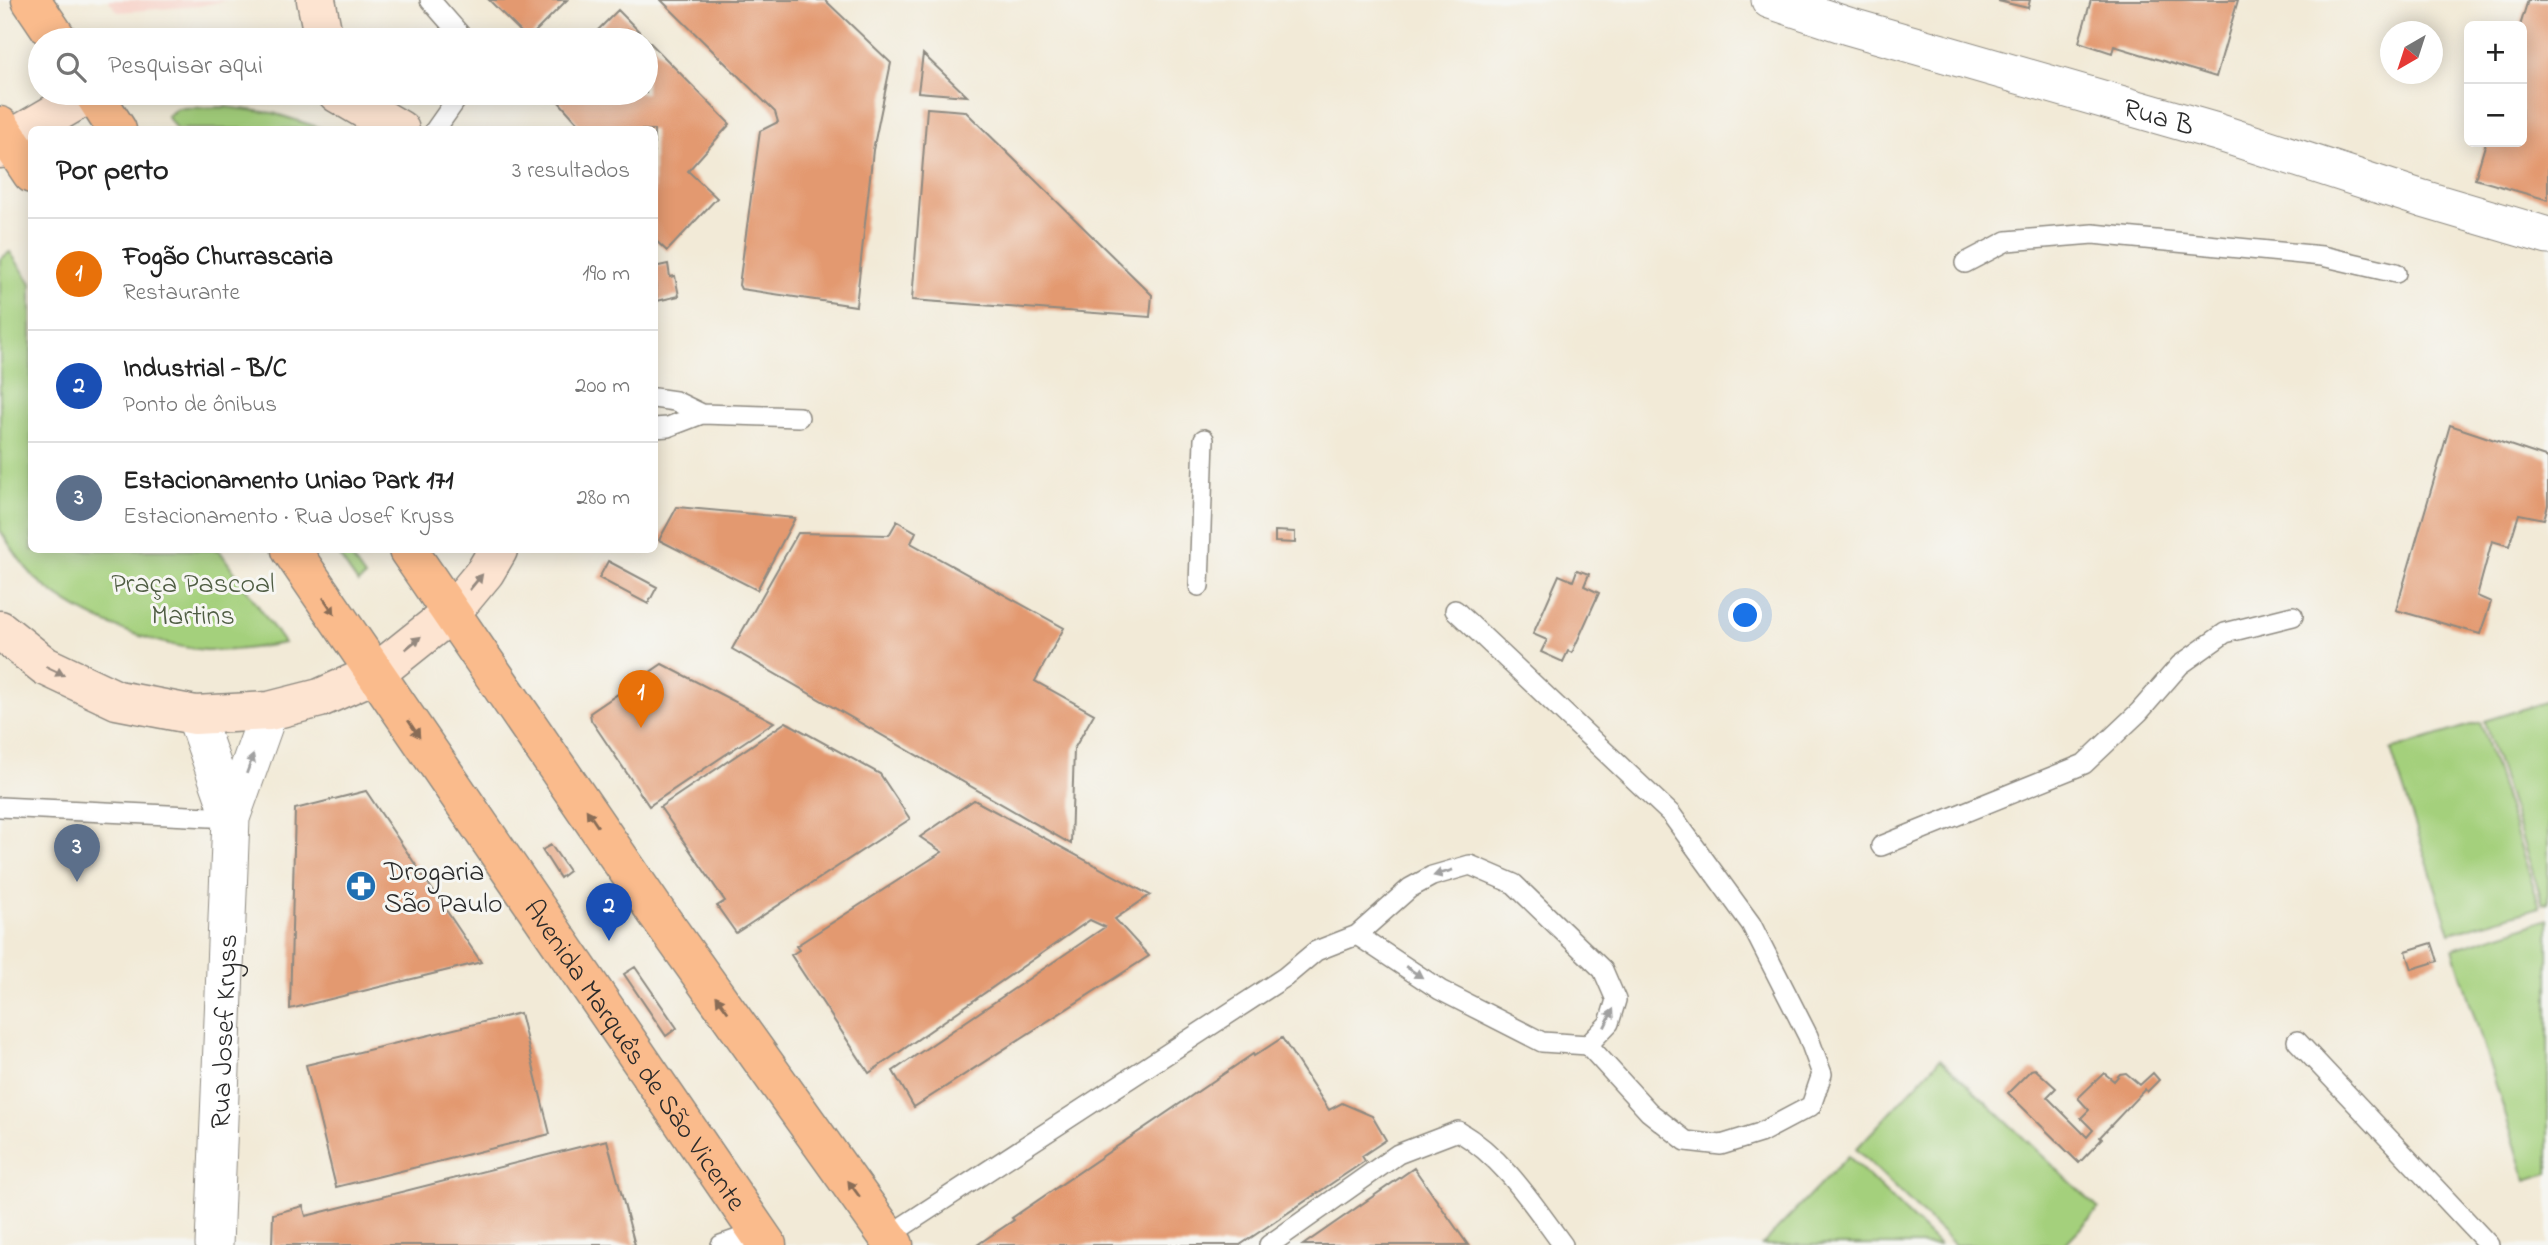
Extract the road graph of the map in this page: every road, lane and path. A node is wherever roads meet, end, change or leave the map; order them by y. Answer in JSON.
{"nodes":[{"id":1,"x":31,"y":0,"type":"edge"},
{"id":2,"x":316,"y":0,"type":"edge"},
{"id":3,"x":429,"y":0,"type":"edge"},
{"id":4,"x":1770,"y":0,"type":"edge"},
{"id":5,"x":50,"y":28,"type":"edge"},
{"id":6,"x":322,"y":28,"type":"edge"},
{"id":7,"x":454,"y":28,"type":"edge"},
{"id":8,"x":68,"y":105,"type":"edge"},
{"id":9,"x":100,"y":105,"type":"edge"},
{"id":10,"x":357,"y":105,"type":"edge"},
{"id":11,"x":453,"y":105,"type":"edge"},
{"id":12,"x":114,"y":126,"type":"edge"},
{"id":13,"x":393,"y":126,"type":"edge"},
{"id":14,"x":438,"y":126,"type":"edge"},
{"id":15,"x":3,"y":138,"type":"edge"},
{"id":16,"x":28,"y":169,"type":"edge"},
{"id":17,"x":2548,"y":236,"type":"edge"},
{"id":18,"x":1965,"y":263,"type":"dead end"},
{"id":19,"x":2396,"y":273,"type":"dead end"},
{"id":20,"x":658,"y":399,"type":"edge"},
{"id":21,"x":702,"y":414,"type":"junction"},
{"id":22,"x":800,"y":417,"type":"dead end"},
{"id":23,"x":658,"y":428,"type":"edge"},
{"id":24,"x":1204,"y":439,"type":"dead end"},
{"id":25,"x":293,"y":553,"type":"edge"},
{"id":26,"x":410,"y":553,"type":"edge"},
{"id":27,"x":496,"y":553,"type":"edge"},
{"id":28,"x":1199,"y":586,"type":"dead end"},
{"id":29,"x":1455,"y":610,"type":"dead end"},
{"id":30,"x":451,"y":613,"type":"junction"},
{"id":31,"x":2293,"y":617,"type":"dead end"},
{"id":32,"x":0,"y":631,"type":"edge"},
{"id":33,"x":376,"y":673,"type":"junction"},
{"id":34,"x":269,"y":710,"type":"junction"},
{"id":35,"x":195,"y":715,"type":"junction"},
{"id":36,"x":0,"y":807,"type":"edge"},
{"id":37,"x":231,"y":818,"type":"junction"},
{"id":38,"x":1881,"y":846,"type":"dead end"},
{"id":39,"x":1357,"y":934,"type":"junction"},
{"id":40,"x":2297,"y":1041,"type":"dead end"},
{"id":41,"x":1588,"y":1045,"type":"junction"},
{"id":42,"x":762,"y":1238,"type":"edge"},
{"id":43,"x":891,"y":1241,"type":"edge"},
{"id":44,"x":214,"y":1245,"type":"edge"},
{"id":45,"x":721,"y":1245,"type":"edge"},
{"id":46,"x":1269,"y":1245,"type":"edge"},
{"id":47,"x":1563,"y":1245,"type":"edge"},
{"id":48,"x":2489,"y":1245,"type":"edge"}],
"edges":[{"from":1,"to":5,"type":"main road"},
{"from":2,"to":6,"type":"street"},
{"from":3,"to":7,"type":"lane"},
{"from":4,"to":17,"type":"street","name":"Rua B"},
{"from":8,"to":15,"type":"street"},
{"from":9,"to":12,"type":"main road"},
{"from":10,"to":13,"type":"street"},
{"from":11,"to":14,"type":"lane"},
{"from":15,"to":16,"type":"main road"},
{"from":18,"to":19,"type":"lane"},
{"from":20,"to":21,"type":"lane"},
{"from":21,"to":22,"type":"lane"},
{"from":21,"to":23,"type":"lane"},
{"from":24,"to":28,"type":"lane"},
{"from":25,"to":33,"type":"main road","name":"Avenida Marquês de São Vicente","one_way":true},
{"from":26,"to":30,"type":"main road"},
{"from":30,"to":27,"type":"street","one_way":true},
{"from":29,"to":41,"type":"lane"},
{"from":33,"to":30,"type":"street","one_way":true},
{"from":43,"to":30,"type":"main road","one_way":true},
{"from":31,"to":38,"type":"lane"},
{"from":32,"to":35,"type":"street","one_way":true},
{"from":33,"to":34,"type":"street"},
{"from":33,"to":42,"type":"main road","name":"Avenida Marquês de São Vicente","one_way":true},
{"from":34,"to":35,"type":"street"},
{"from":37,"to":34,"type":"street","name":"Rua Josef Kryss","one_way":true},
{"from":35,"to":37,"type":"street","name":"Rua Josef Kryss"},
{"from":36,"to":37,"type":"lane"},
{"from":37,"to":44,"type":"street","name":"Rua Josef Kryss"},
{"from":39,"to":41,"type":"lane","one_way":true},
{"from":41,"to":39,"type":"lane","one_way":true},
{"from":39,"to":43,"type":"lane"},
{"from":40,"to":48,"type":"lane"},
{"from":42,"to":45,"type":"lane"},
{"from":46,"to":47,"type":"lane"}]}
